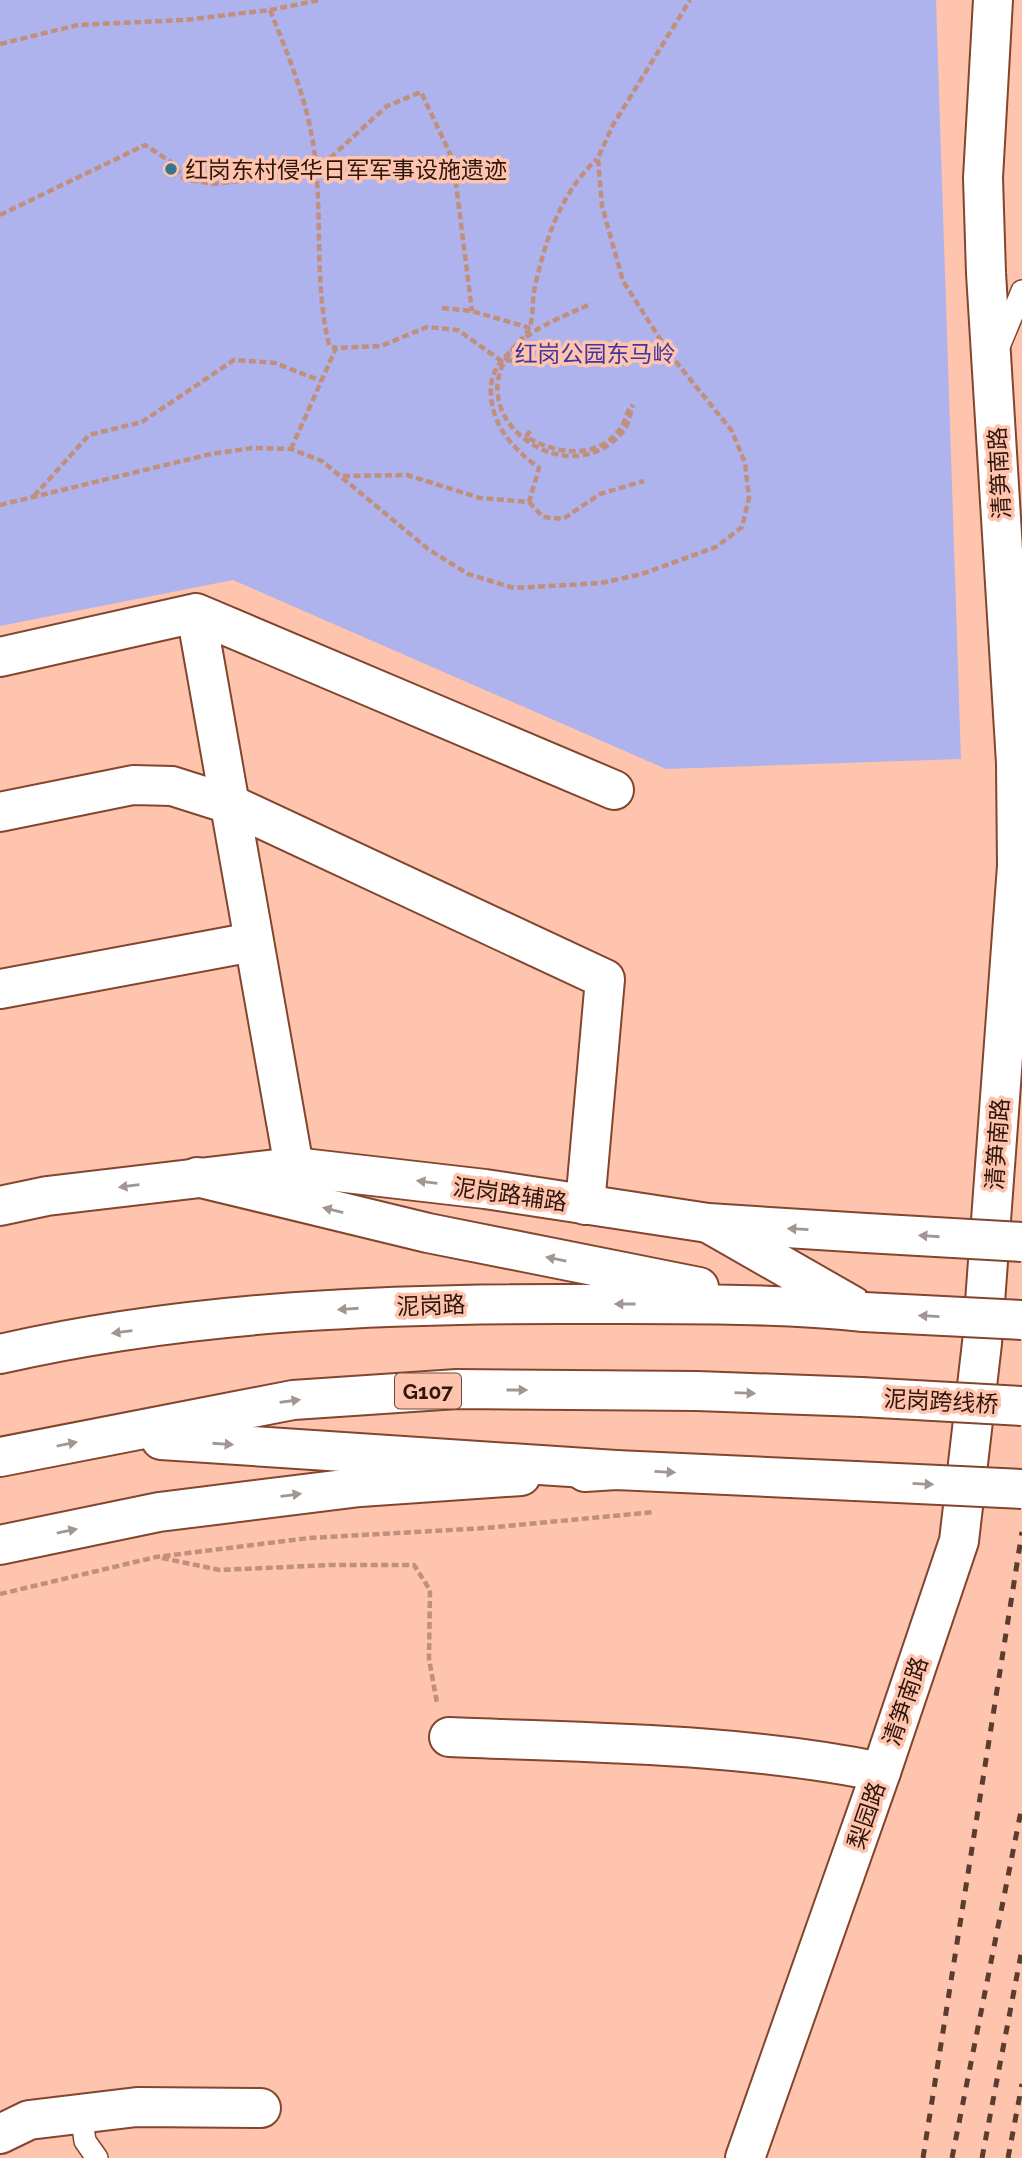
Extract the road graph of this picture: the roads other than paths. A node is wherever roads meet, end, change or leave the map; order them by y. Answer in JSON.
{"nodes":[{"id":1,"x":993,"y":0,"type":"edge"},
{"id":2,"x":1022,"y":291,"type":"edge"},
{"id":3,"x":992,"y":363,"type":"junction"},
{"id":4,"x":196,"y":613,"type":"junction"},
{"id":5,"x":0,"y":657,"type":"edge"},
{"id":6,"x":614,"y":790,"type":"dead end"},
{"id":7,"x":232,"y":805,"type":"junction"},
{"id":8,"x":0,"y":812,"type":"edge"},
{"id":9,"x":253,"y":942,"type":"junction"},
{"id":10,"x":0,"y":989,"type":"edge"},
{"id":11,"x":294,"y":1167,"type":"junction"},
{"id":12,"x":197,"y":1177,"type":"junction"},
{"id":13,"x":585,"y":1205,"type":"junction"},
{"id":14,"x":0,"y":1206,"type":"edge"},
{"id":15,"x":708,"y":1223,"type":"junction"},
{"id":16,"x":1022,"y":1242,"type":"edge"},
{"id":17,"x":791,"y":1305,"type":"junction"},
{"id":18,"x":864,"y":1312,"type":"junction"},
{"id":19,"x":1022,"y":1320,"type":"edge"},
{"id":20,"x":0,"y":1354,"type":"edge"},
{"id":21,"x":1022,"y":1406,"type":"edge"},
{"id":22,"x":106,"y":1436,"type":"junction"},
{"id":23,"x":0,"y":1457,"type":"edge"},
{"id":24,"x":616,"y":1470,"type":"junction"},
{"id":25,"x":1022,"y":1489,"type":"edge"},
{"id":26,"x":0,"y":1545,"type":"edge"},
{"id":27,"x":449,"y":1737,"type":"road end"},
{"id":28,"x":881,"y":1772,"type":"junction"},
{"id":29,"x":261,"y":2108,"type":"dead end"},
{"id":30,"x":81,"y":2113,"type":"junction"},
{"id":31,"x":0,"y":2134,"type":"edge"},
{"id":32,"x":97,"y":2158,"type":"edge"},
{"id":33,"x":745,"y":2158,"type":"edge"},
{"id":34,"x":772,"y":2158,"type":"edge"}],
"edges":[{"from":1,"to":3,"type":"main road","name":"清笋南路"},
{"from":2,"to":3,"type":"lane"},
{"from":3,"to":28,"type":"main road","name":"清笋南路"},
{"from":4,"to":5,"type":"main road"},
{"from":4,"to":6,"type":"main road"},
{"from":4,"to":7,"type":"main road"},
{"from":7,"to":8,"type":"main road"},
{"from":7,"to":9,"type":"main road"},
{"from":7,"to":13,"type":"main road"},
{"from":9,"to":10,"type":"main road"},
{"from":9,"to":11,"type":"main road"},
{"from":11,"to":12,"type":"main road","name":"泥岗路辅路"},
{"from":13,"to":11,"type":"main road","name":"泥岗路辅路","one_way":true},
{"from":12,"to":14,"type":"main road","name":"泥岗路辅路","one_way":true},
{"from":17,"to":12,"type":"main road","one_way":true},
{"from":13,"to":15,"type":"main road","name":"泥岗路辅路"},
{"from":16,"to":15,"type":"main road","name":"泥岗路辅路","one_way":true,"bridge":true},
{"from":15,"to":18,"type":"main road"},
{"from":17,"to":18,"type":"main road","name":"泥岗路"},
{"from":17,"to":20,"type":"main road","name":"泥岗路","one_way":true},
{"from":19,"to":18,"type":"main road","one_way":true,"bridge":true},
{"from":22,"to":21,"type":"main road","name":"泥岗跨线桥","number":"G107","one_way":true,"bridge":true},
{"from":23,"to":22,"type":"main road","number":"G107","one_way":true},
{"from":22,"to":24,"type":"main road","one_way":true},
{"from":24,"to":25,"type":"main road","one_way":true,"bridge":true},
{"from":26,"to":24,"type":"main road","one_way":true},
{"from":27,"to":28,"type":"main road"},
{"from":28,"to":33,"type":"main road","name":"梨园路"},
{"from":28,"to":34,"type":"main road","name":"梨园路"},
{"from":29,"to":30,"type":"main road"},
{"from":30,"to":31,"type":"main road"},
{"from":30,"to":32,"type":"lane"}]}
